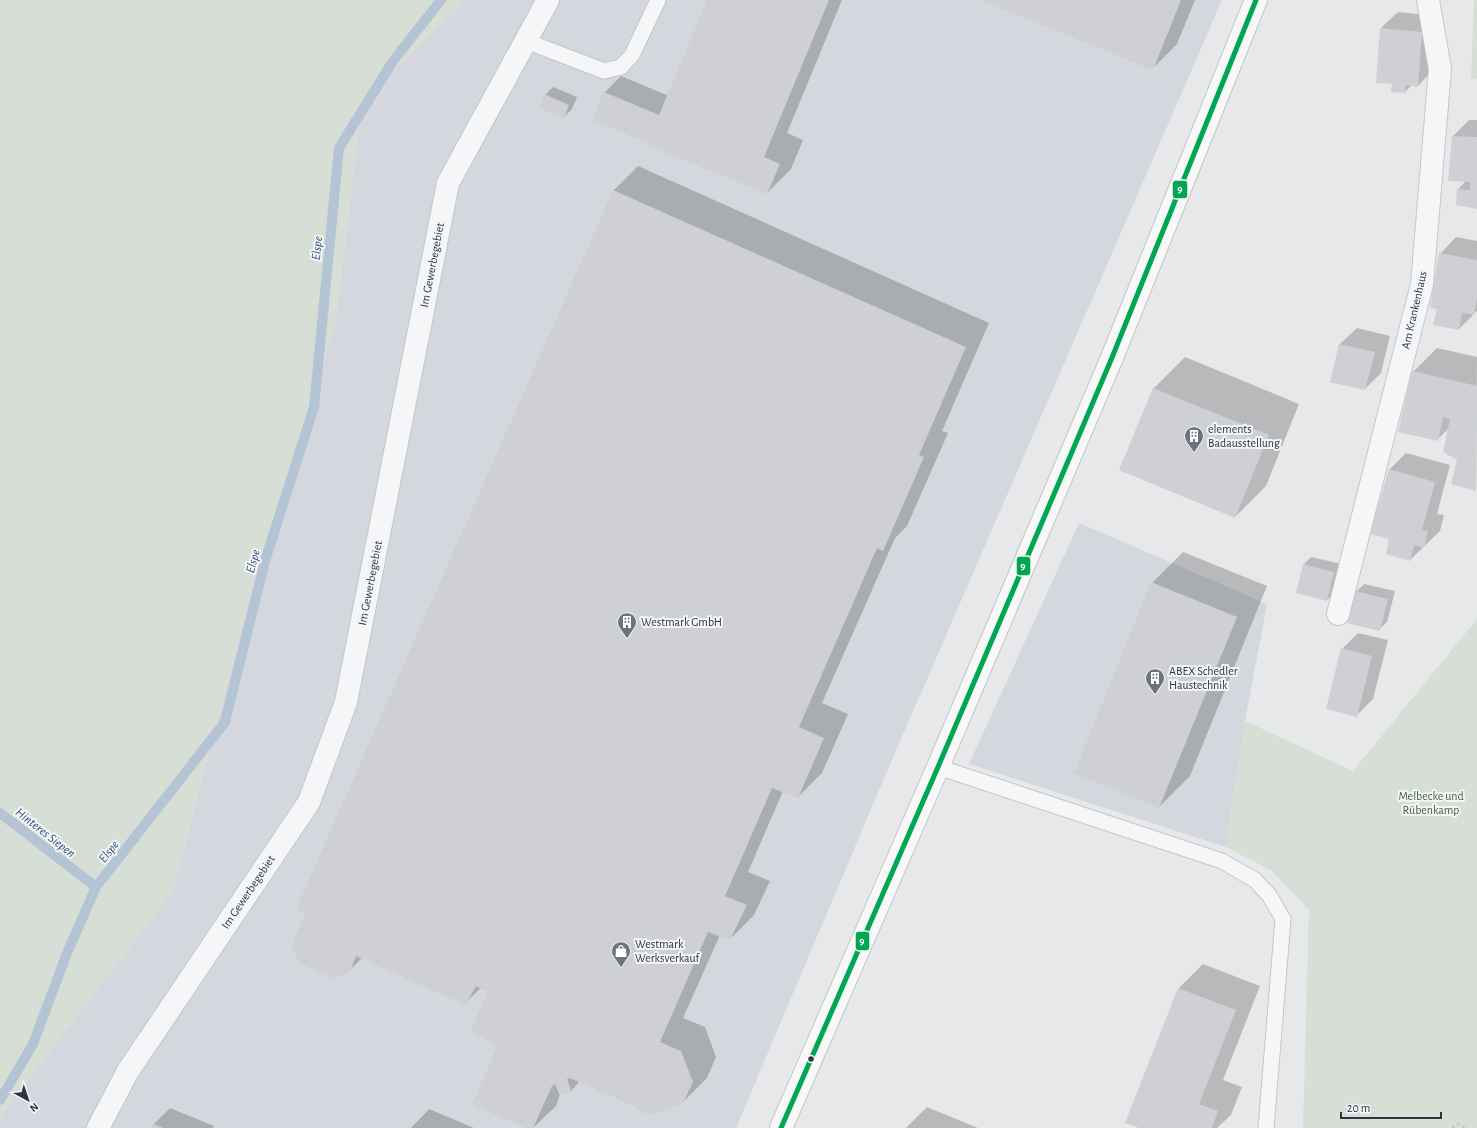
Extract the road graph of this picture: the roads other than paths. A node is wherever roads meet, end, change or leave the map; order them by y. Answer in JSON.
{"nodes":[{"id":1,"x":548,"y":0,"type":"edge"},
{"id":2,"x":658,"y":0,"type":"edge"},
{"id":3,"x":1256,"y":0,"type":"edge"},
{"id":4,"x":1428,"y":0,"type":"edge"},
{"id":5,"x":526,"y":41,"type":"junction"},
{"id":6,"x":1338,"y":614,"type":"dead end"},
{"id":7,"x":938,"y":767,"type":"junction"},
{"id":8,"x":98,"y":1128,"type":"edge"},
{"id":9,"x":781,"y":1128,"type":"edge"},
{"id":10,"x":1266,"y":1128,"type":"edge"}],
"edges":[{"from":1,"to":5,"type":"street","name":"Im Gewerbegebiet"},
{"from":2,"to":5,"type":"lane"},
{"from":3,"to":7,"type":"main road"},
{"from":4,"to":6,"type":"street","name":"Am Krankenhaus"},
{"from":5,"to":8,"type":"street","name":"Im Gewerbegebiet"},
{"from":7,"to":9,"type":"main road"},
{"from":7,"to":10,"type":"lane"}]}
